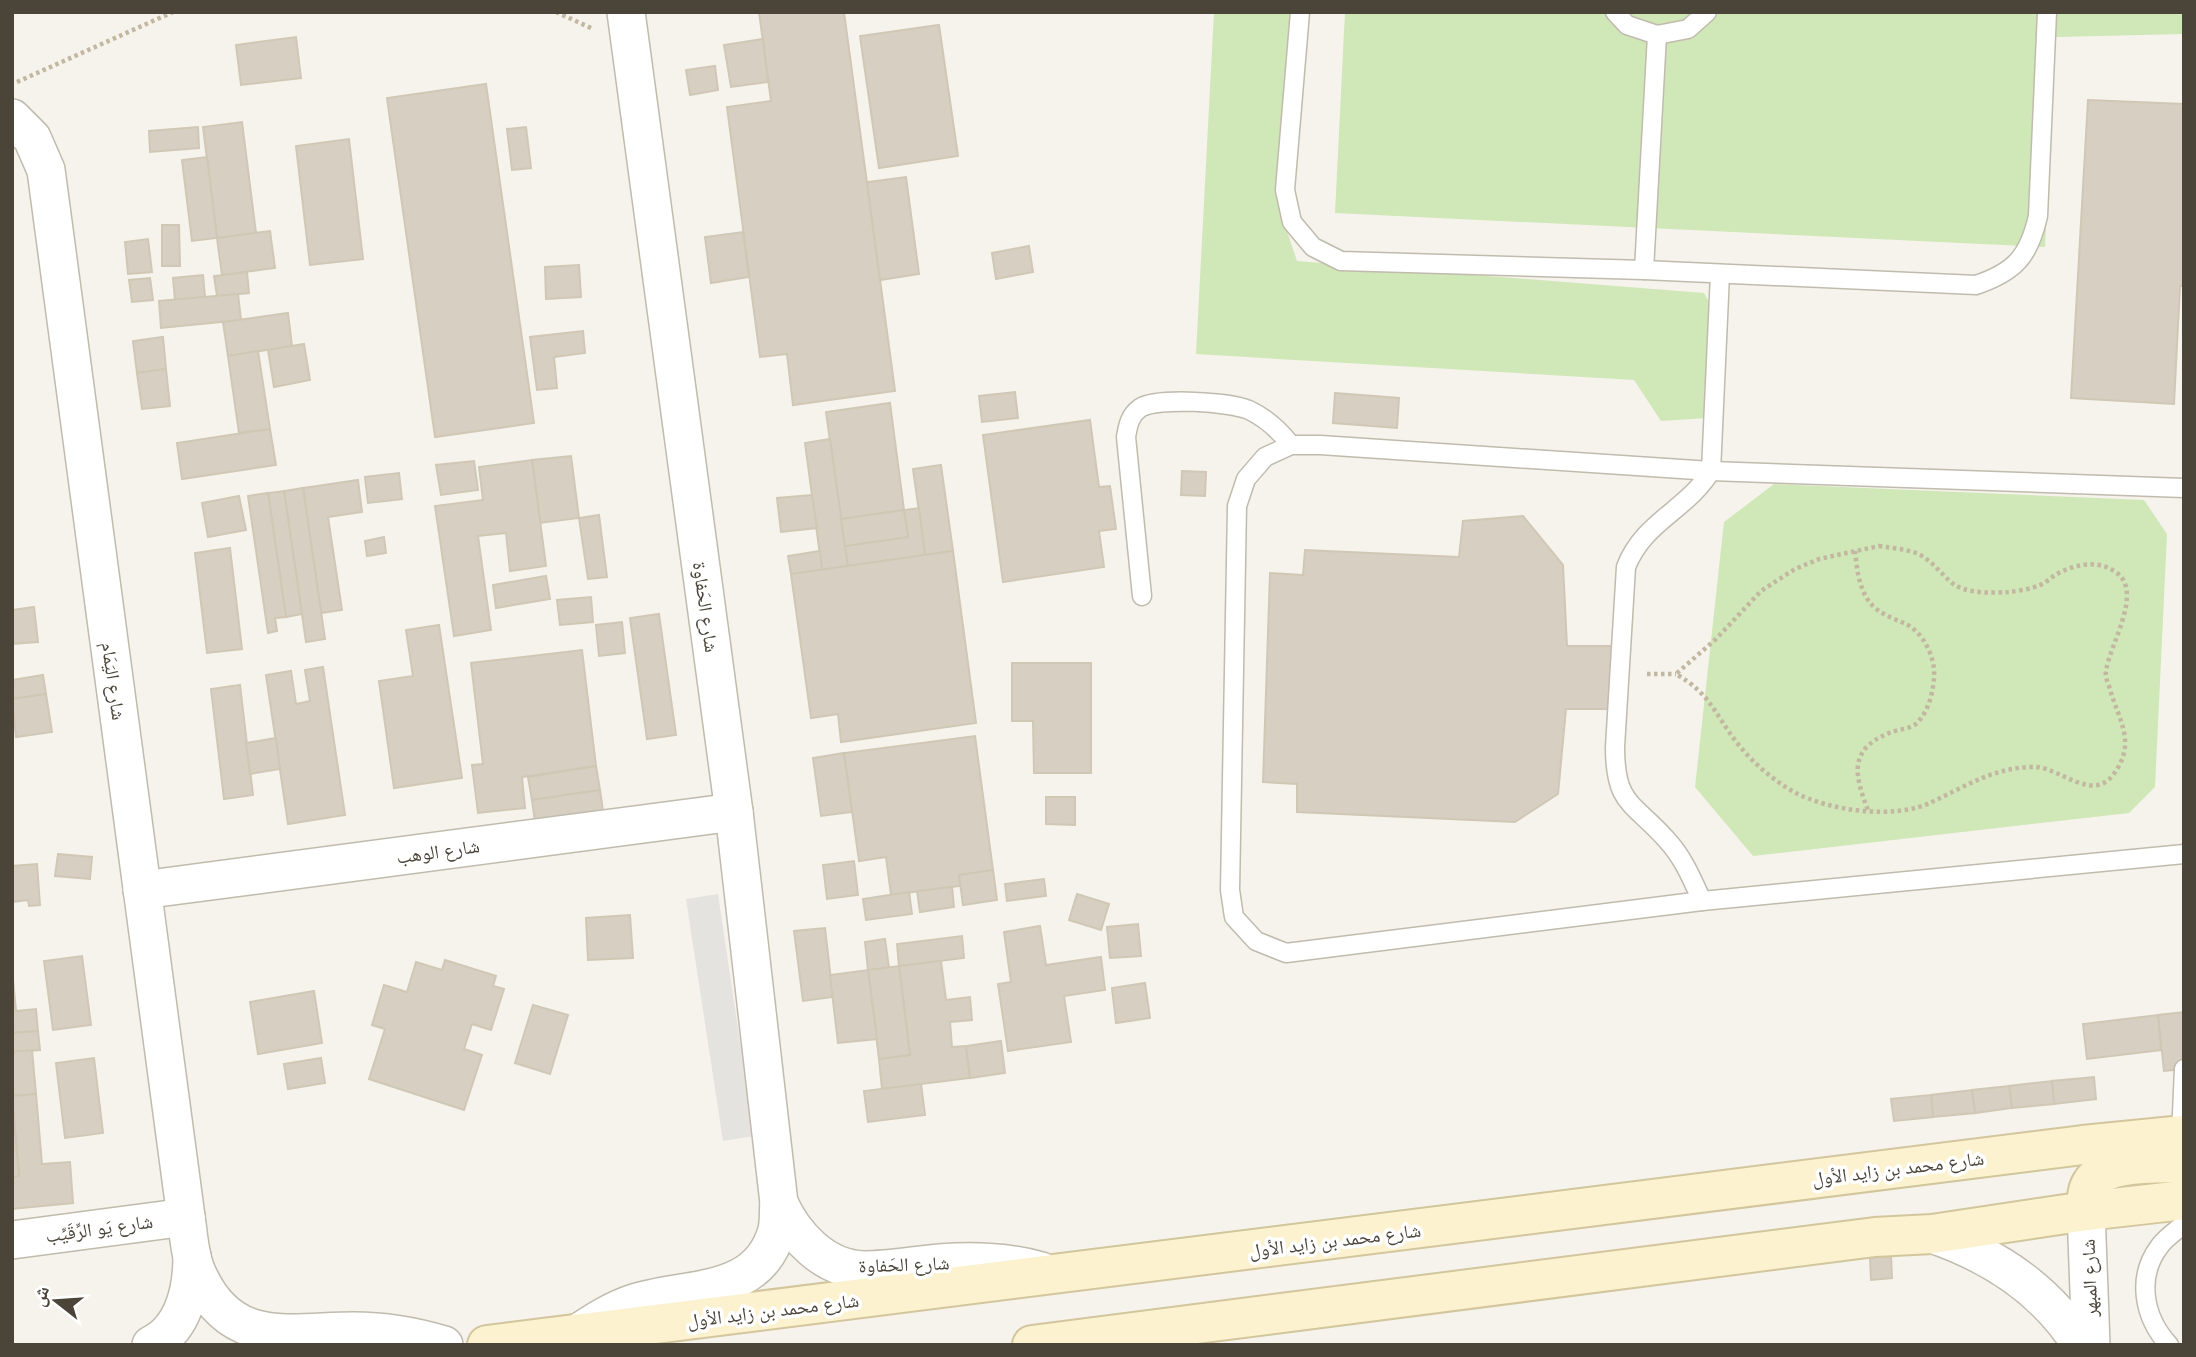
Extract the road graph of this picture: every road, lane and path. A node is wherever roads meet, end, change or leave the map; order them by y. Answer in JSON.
{"nodes":[{"id":1,"x":173,"y":12,"type":"edge"},
{"id":2,"x":626,"y":12,"type":"edge"},
{"id":3,"x":1300,"y":12,"type":"edge"},
{"id":4,"x":1615,"y":12,"type":"edge"},
{"id":5,"x":1707,"y":12,"type":"edge"},
{"id":6,"x":2048,"y":12,"type":"edge"},
{"id":7,"x":1657,"y":35,"type":"junction"},
{"id":8,"x":12,"y":84,"type":"edge"},
{"id":9,"x":12,"y":118,"type":"edge"},
{"id":10,"x":1644,"y":270,"type":"junction"},
{"id":11,"x":1720,"y":274,"type":"junction"},
{"id":12,"x":1291,"y":445,"type":"junction"},
{"id":13,"x":1711,"y":471,"type":"junction"},
{"id":14,"x":2184,"y":488,"type":"edge"},
{"id":15,"x":1855,"y":551,"type":"junction"},
{"id":16,"x":1142,"y":596,"type":"dead end"},
{"id":17,"x":1868,"y":810,"type":"junction"},
{"id":18,"x":734,"y":813,"type":"junction"},
{"id":19,"x":2184,"y":854,"type":"edge"},
{"id":20,"x":142,"y":891,"type":"junction"},
{"id":21,"x":1702,"y":901,"type":"junction"},
{"id":22,"x":2184,"y":1069,"type":"edge"},
{"id":23,"x":2183,"y":1144,"type":"edge"},
{"id":24,"x":2184,"y":1200,"type":"edge"},
{"id":25,"x":779,"y":1203,"type":"junction"},
{"id":26,"x":2086,"y":1211,"type":"junction"},
{"id":27,"x":186,"y":1217,"type":"junction"},
{"id":28,"x":2184,"y":1224,"type":"edge"},
{"id":29,"x":1932,"y":1234,"type":"junction"},
{"id":30,"x":12,"y":1240,"type":"edge"},
{"id":31,"x":192,"y":1255,"type":"junction"},
{"id":32,"x":1056,"y":1275,"type":"junction"},
{"id":33,"x":578,"y":1333,"type":"junction"},
{"id":34,"x":1108,"y":1339,"type":"edge"},
{"id":35,"x":150,"y":1345,"type":"edge"},
{"id":36,"x":444,"y":1345,"type":"edge"},
{"id":37,"x":487,"y":1345,"type":"edge"},
{"id":38,"x":1032,"y":1345,"type":"edge"},
{"id":39,"x":2081,"y":1345,"type":"edge"},
{"id":40,"x":2091,"y":1345,"type":"edge"},
{"id":41,"x":2169,"y":1345,"type":"edge"}],
"edges":[{"from":1,"to":8,"type":"path"},
{"from":2,"to":18,"type":"street","name":"شارع الحَفاوة"},
{"from":3,"to":10,"type":"lane"},
{"from":4,"to":7,"type":"lane"},
{"from":5,"to":7,"type":"lane"},
{"from":6,"to":11,"type":"lane"},
{"from":7,"to":10,"type":"lane"},
{"from":9,"to":20,"type":"street","name":"شارع اليَمَام"},
{"from":10,"to":11,"type":"lane"},
{"from":11,"to":13,"type":"lane"},
{"from":12,"to":13,"type":"lane"},
{"from":12,"to":16,"type":"lane"},
{"from":12,"to":21,"type":"lane"},
{"from":13,"to":14,"type":"lane"},
{"from":13,"to":21,"type":"lane"},
{"from":15,"to":17,"type":"path"},
{"from":15,"to":17,"type":"path"},
{"from":15,"to":17,"type":"path"},
{"from":18,"to":20,"type":"street","name":"شارع الوهب"},
{"from":18,"to":25,"type":"street","name":"شارع الحَفاوة"},
{"from":19,"to":21,"type":"lane"},
{"from":20,"to":27,"type":"street","name":"شارع اليَمَام"},
{"from":22,"to":23,"type":"lane"},
{"from":23,"to":26,"type":"main road"},
{"from":23,"to":32,"type":"main road","name":"شارع محمد بن زايد الأول"},
{"from":24,"to":26,"type":"main road"},
{"from":25,"to":32,"type":"street","name":"شارع الحَفاوة"},
{"from":25,"to":33,"type":"street","name":"شارع الحَفاوة"},
{"from":26,"to":29,"type":"main road"},
{"from":26,"to":40,"type":"street","name":"شارع المبهر"},
{"from":27,"to":30,"type":"street","name":"شارع يَو الرِّقَيِّب"},
{"from":27,"to":31,"type":"street","name":"شارع اليَمَام"},
{"from":28,"to":41,"type":"lane"},
{"from":29,"to":34,"type":"main road"},
{"from":29,"to":39,"type":"street"},
{"from":31,"to":35,"type":"street","name":"شارع اليَمَام"},
{"from":31,"to":36,"type":"street","name":"شارع اليَمَام"},
{"from":32,"to":33,"type":"main road","name":"شارع محمد بن زايد الأول"},
{"from":33,"to":37,"type":"main road","name":"شارع محمد بن زايد الأول"},
{"from":34,"to":38,"type":"main road"}]}
